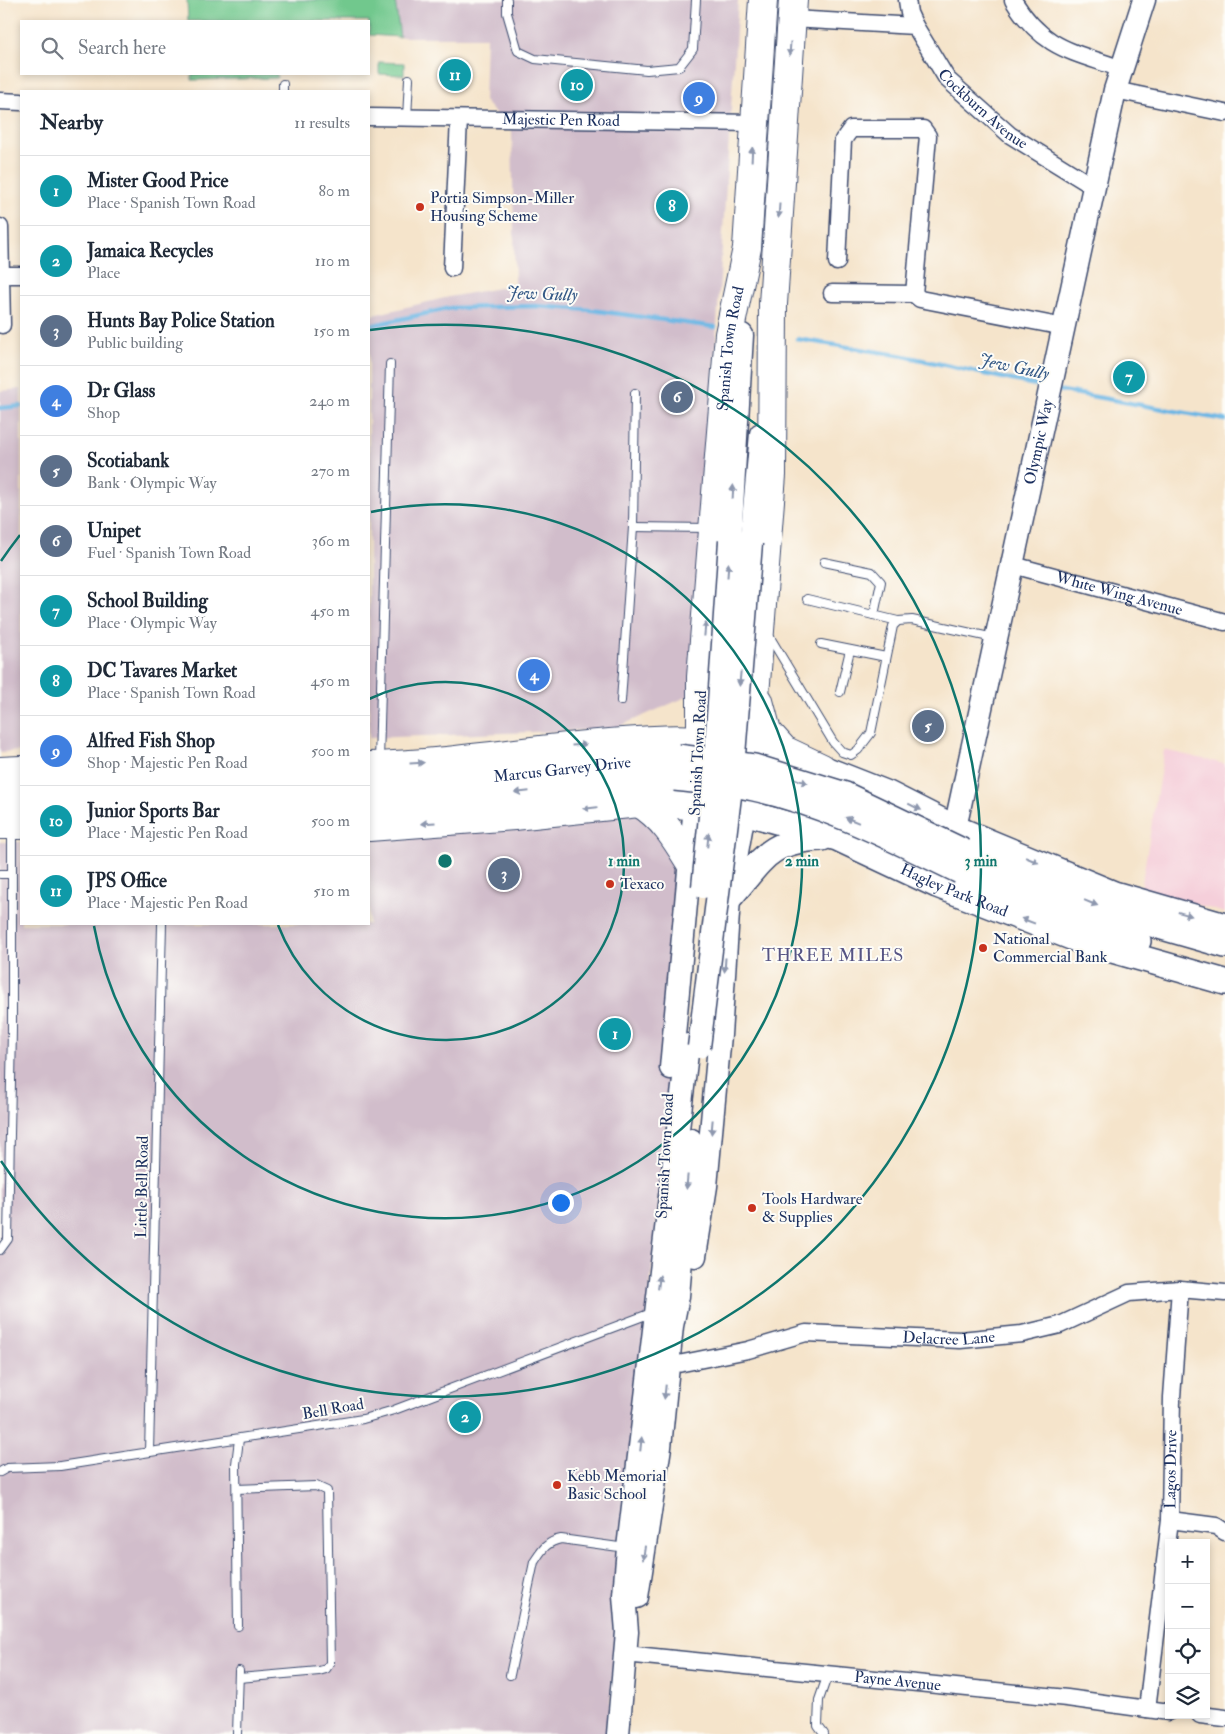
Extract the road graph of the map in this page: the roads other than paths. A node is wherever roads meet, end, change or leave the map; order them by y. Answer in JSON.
{"nodes":[{"id":1,"x":507,"y":0,"type":"edge"},
{"id":2,"x":696,"y":0,"type":"edge"},
{"id":3,"x":763,"y":0,"type":"edge"},
{"id":4,"x":907,"y":0,"type":"edge"},
{"id":5,"x":1013,"y":0,"type":"edge"},
{"id":6,"x":1144,"y":0,"type":"edge"},
{"id":7,"x":792,"y":9,"type":"edge"},
{"id":8,"x":915,"y":26,"type":"junction"},
{"id":9,"x":1122,"y":69,"type":"junction"},
{"id":10,"x":409,"y":78,"type":"dead end"},
{"id":11,"x":1115,"y":90,"type":"junction"},
{"id":12,"x":0,"y":101,"type":"edge"},
{"id":13,"x":20,"y":102,"type":"edge"},
{"id":14,"x":1225,"y":113,"type":"edge"},
{"id":15,"x":370,"y":117,"type":"edge"},
{"id":16,"x":406,"y":118,"type":"junction"},
{"id":17,"x":458,"y":119,"type":"junction"},
{"id":18,"x":754,"y":123,"type":"junction"},
{"id":19,"x":1094,"y":187,"type":"junction"},
{"id":20,"x":0,"y":227,"type":"edge"},
{"id":21,"x":837,"y":262,"type":"dead end"},
{"id":22,"x":452,"y":268,"type":"dead end"},
{"id":23,"x":2,"y":275,"type":"junction"},
{"id":24,"x":20,"y":275,"type":"edge"},
{"id":25,"x":832,"y":293,"type":"dead end"},
{"id":26,"x":914,"y":294,"type":"junction"},
{"id":27,"x":773,"y":304,"type":"junction"},
{"id":28,"x":2,"y":325,"type":"dead end"},
{"id":29,"x":1064,"y":327,"type":"junction"},
{"id":30,"x":390,"y":364,"type":"dead end"},
{"id":31,"x":635,"y":393,"type":"dead end"},
{"id":32,"x":633,"y":526,"type":"junction"},
{"id":33,"x":731,"y":537,"type":"junction"},
{"id":34,"x":824,"y":562,"type":"dead end"},
{"id":35,"x":1013,"y":566,"type":"junction"},
{"id":36,"x":807,"y":599,"type":"dead end"},
{"id":37,"x":874,"y":615,"type":"junction"},
{"id":38,"x":898,"y":621,"type":"junction"},
{"id":39,"x":760,"y":622,"type":"junction"},
{"id":40,"x":1225,"y":622,"type":"edge"},
{"id":41,"x":996,"y":639,"type":"junction"},
{"id":42,"x":821,"y":644,"type":"dead end"},
{"id":43,"x":850,"y":650,"type":"junction"},
{"id":44,"x":886,"y":658,"type":"junction"},
{"id":45,"x":757,"y":660,"type":"junction"},
{"id":46,"x":701,"y":677,"type":"junction"},
{"id":47,"x":840,"y":692,"type":"dead end"},
{"id":48,"x":621,"y":702,"type":"dead end"},
{"id":49,"x":701,"y":739,"type":"junction"},
{"id":50,"x":630,"y":742,"type":"junction"},
{"id":51,"x":822,"y":768,"type":"junction"},
{"id":52,"x":0,"y":770,"type":"edge"},
{"id":53,"x":20,"y":770,"type":"edge"},
{"id":54,"x":372,"y":773,"type":"edge"},
{"id":55,"x":750,"y":778,"type":"junction"},
{"id":56,"x":0,"y":788,"type":"edge"},
{"id":57,"x":20,"y":788,"type":"edge"},
{"id":58,"x":420,"y":794,"type":"junction"},
{"id":59,"x":639,"y":804,"type":"junction"},
{"id":60,"x":695,"y":805,"type":"junction"},
{"id":61,"x":370,"y":806,"type":"edge"},
{"id":62,"x":11,"y":820,"type":"edge"},
{"id":63,"x":370,"y":827,"type":"edge"},
{"id":64,"x":955,"y":828,"type":"junction"},
{"id":65,"x":837,"y":838,"type":"junction"},
{"id":66,"x":962,"y":862,"type":"junction"},
{"id":67,"x":691,"y":864,"type":"junction"},
{"id":68,"x":0,"y":874,"type":"edge"},
{"id":69,"x":12,"y":874,"type":"junction"},
{"id":70,"x":729,"y":898,"type":"junction"},
{"id":71,"x":162,"y":925,"type":"edge"},
{"id":72,"x":1225,"y":926,"type":"edge"},
{"id":73,"x":1225,"y":945,"type":"edge"},
{"id":74,"x":1225,"y":964,"type":"edge"},
{"id":75,"x":1225,"y":982,"type":"edge"},
{"id":76,"x":693,"y":1046,"type":"junction"},
{"id":77,"x":0,"y":1250,"type":"edge"},
{"id":78,"x":662,"y":1258,"type":"junction"},
{"id":79,"x":1180,"y":1289,"type":"junction"},
{"id":80,"x":1225,"y":1293,"type":"edge"},
{"id":81,"x":678,"y":1296,"type":"junction"},
{"id":82,"x":655,"y":1311,"type":"junction"},
{"id":83,"x":668,"y":1366,"type":"junction"},
{"id":84,"x":239,"y":1439,"type":"junction"},
{"id":85,"x":150,"y":1452,"type":"junction"},
{"id":86,"x":0,"y":1472,"type":"edge"},
{"id":87,"x":237,"y":1489,"type":"junction"},
{"id":88,"x":1170,"y":1520,"type":"junction"},
{"id":89,"x":1225,"y":1532,"type":"edge"},
{"id":90,"x":628,"y":1548,"type":"junction"},
{"id":91,"x":238,"y":1626,"type":"dead end"},
{"id":92,"x":627,"y":1632,"type":"junction"},
{"id":93,"x":625,"y":1654,"type":"junction"},
{"id":94,"x":828,"y":1674,"type":"junction"},
{"id":95,"x":510,"y":1675,"type":"dead end"},
{"id":96,"x":1147,"y":1709,"type":"junction"},
{"id":97,"x":1165,"y":1711,"type":"edge"},
{"id":98,"x":1210,"y":1716,"type":"edge"},
{"id":99,"x":1225,"y":1718,"type":"edge"},
{"id":100,"x":237,"y":1734,"type":"edge"},
{"id":101,"x":618,"y":1734,"type":"edge"},
{"id":102,"x":824,"y":1734,"type":"edge"}],
"edges":[{"from":1,"to":2,"type":"lane"},
{"from":3,"to":18,"type":"highway","name":"Spanish Town Road"},
{"from":4,"to":8,"type":"street","name":"Cockburn Avenue"},
{"from":5,"to":9,"type":"street"},
{"from":6,"to":9,"type":"main road","name":"Olympic Way"},
{"from":7,"to":8,"type":"street"},
{"from":7,"to":27,"type":"highway","name":"Spanish Town Road","one_way":true},
{"from":8,"to":19,"type":"street","name":"Cockburn Avenue"},
{"from":9,"to":11,"type":"main road","name":"Olympic Way"},
{"from":10,"to":16,"type":"lane"},
{"from":11,"to":14,"type":"street"},
{"from":11,"to":19,"type":"main road","name":"Olympic Way"},
{"from":12,"to":13,"type":"street"},
{"from":15,"to":16,"type":"street","name":"Majestic Pen Road"},
{"from":16,"to":17,"type":"street","name":"Majestic Pen Road"},
{"from":17,"to":18,"type":"street","name":"Majestic Pen Road"},
{"from":17,"to":22,"type":"street"},
{"from":33,"to":18,"type":"highway","name":"Spanish Town Road","one_way":true},
{"from":19,"to":29,"type":"main road","name":"Olympic Way"},
{"from":20,"to":23,"type":"street"},
{"from":21,"to":26,"type":"street"},
{"from":23,"to":24,"type":"street"},
{"from":23,"to":28,"type":"street"},
{"from":25,"to":26,"type":"street"},
{"from":26,"to":29,"type":"street"},
{"from":27,"to":33,"type":"main road","name":"Spanish Town Road"},
{"from":27,"to":39,"type":"highway","name":"Spanish Town Road"},
{"from":29,"to":35,"type":"main road","name":"Olympic Way"},
{"from":30,"to":54,"type":"lane"},
{"from":31,"to":32,"type":"lane"},
{"from":32,"to":33,"type":"lane"},
{"from":32,"to":48,"type":"lane"},
{"from":46,"to":33,"type":"highway","name":"Spanish Town Road","one_way":true},
{"from":33,"to":76,"type":"main road","name":"Spanish Town Road","bridge":true},
{"from":34,"to":37,"type":"lane"},
{"from":35,"to":40,"type":"street","name":"White Wing Avenue"},
{"from":35,"to":41,"type":"main road","name":"Olympic Way"},
{"from":36,"to":37,"type":"lane"},
{"from":37,"to":38,"type":"lane"},
{"from":38,"to":41,"type":"lane"},
{"from":38,"to":44,"type":"lane"},
{"from":39,"to":44,"type":"lane"},
{"from":39,"to":45,"type":"highway","name":"Spanish Town Road"},
{"from":41,"to":64,"type":"main road","name":"Olympic Way"},
{"from":42,"to":43,"type":"lane"},
{"from":43,"to":44,"type":"lane"},
{"from":43,"to":47,"type":"lane"},
{"from":45,"to":51,"type":"highway"},
{"from":45,"to":55,"type":"highway","name":"Spanish Town Road","one_way":true},
{"from":46,"to":49,"type":"highway","name":"Spanish Town Road"},
{"from":46,"to":50,"type":"highway"},
{"from":49,"to":50,"type":"highway","name":"Marcus Garvey Drive"},
{"from":49,"to":55,"type":"highway","name":"Marcus Garvey Drive"},
{"from":49,"to":60,"type":"highway","name":"Spanish Town Road"},
{"from":54,"to":50,"type":"highway","name":"Marcus Garvey Drive","one_way":true},
{"from":51,"to":55,"type":"main road"},
{"from":51,"to":64,"type":"main road","one_way":true},
{"from":52,"to":53,"type":"highway"},
{"from":54,"to":58,"type":"main road","name":"Marcus Garvey Drive"},
{"from":55,"to":58,"type":"main road","name":"Marcus Garvey Drive","bridge":true},
{"from":55,"to":60,"type":"highway"},
{"from":55,"to":65,"type":"main road","name":"Hagley Park Road"},
{"from":55,"to":66,"type":"main road","name":"Hagley Park Road","bridge":true},
{"from":55,"to":70,"type":"main road","name":"Spanish Town Road"},
{"from":56,"to":57,"type":"main road"},
{"from":58,"to":61,"type":"main road","name":"Marcus Garvey Drive"},
{"from":59,"to":60,"type":"highway"},
{"from":59,"to":63,"type":"highway","one_way":true},
{"from":59,"to":67,"type":"highway"},
{"from":60,"to":67,"type":"main road","name":"Spanish Town Road"},
{"from":62,"to":69,"type":"lane"},
{"from":64,"to":65,"type":"main road"},
{"from":64,"to":72,"type":"main road","one_way":true},
{"from":65,"to":70,"type":"main road"},
{"from":75,"to":65,"type":"main road","name":"Hagley Park Road","one_way":true},
{"from":66,"to":73,"type":"main road","name":"Hagley Park Road","one_way":true},
{"from":66,"to":74,"type":"main road","name":"Hagley Park Road"},
{"from":67,"to":78,"type":"main road","name":"Spanish Town Road"},
{"from":68,"to":69,"type":"lane"},
{"from":69,"to":77,"type":"lane"},
{"from":70,"to":81,"type":"main road","name":"Spanish Town Road","one_way":true},
{"from":71,"to":85,"type":"lane","name":"Little Bell Road"},
{"from":76,"to":78,"type":"main road","name":"Spanish Town Road"},
{"from":76,"to":81,"type":"main road","name":"Spanish Town Road","one_way":true},
{"from":82,"to":78,"type":"main road","name":"Spanish Town Road","one_way":true},
{"from":79,"to":80,"type":"street","name":"Delacree Lane"},
{"from":79,"to":83,"type":"street","name":"Delacree Lane"},
{"from":79,"to":88,"type":"street","name":"Lagos Drive"},
{"from":81,"to":83,"type":"main road","name":"Spanish Town Road"},
{"from":82,"to":84,"type":"lane","name":"Bell Road"},
{"from":90,"to":82,"type":"main road","name":"Spanish Town Road","one_way":true},
{"from":83,"to":92,"type":"main road","name":"Spanish Town Road","one_way":true},
{"from":84,"to":85,"type":"lane","name":"Bell Road"},
{"from":84,"to":87,"type":"lane"},
{"from":85,"to":86,"type":"lane","name":"Bell Road"},
{"from":87,"to":91,"type":"lane"},
{"from":87,"to":100,"type":"lane"},
{"from":88,"to":89,"type":"street"},
{"from":88,"to":96,"type":"street","name":"Lagos Drive"},
{"from":90,"to":92,"type":"main road","name":"Spanish Town Road"},
{"from":90,"to":95,"type":"lane"},
{"from":92,"to":93,"type":"main road","name":"Spanish Town Road"},
{"from":93,"to":94,"type":"street","name":"Payne Avenue"},
{"from":93,"to":101,"type":"main road","name":"Spanish Town Road"},
{"from":94,"to":96,"type":"street","name":"Payne Avenue"},
{"from":94,"to":102,"type":"lane"},
{"from":96,"to":97,"type":"street","name":"Payne Avenue"},
{"from":98,"to":99,"type":"street"}]}
